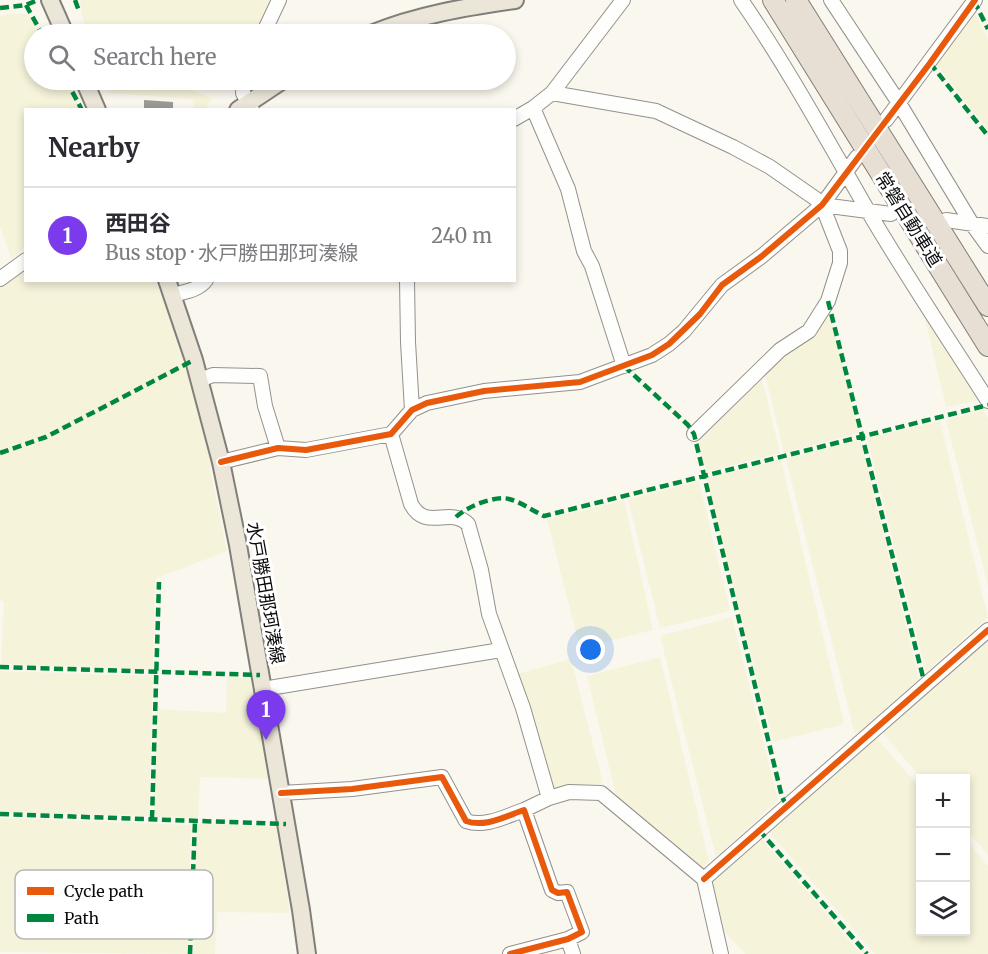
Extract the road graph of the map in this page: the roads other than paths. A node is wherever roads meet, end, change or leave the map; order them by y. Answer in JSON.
{"nodes":[{"id":1,"x":50,"y":0,"type":"edge"},
{"id":2,"x":279,"y":0,"type":"edge"},
{"id":3,"x":515,"y":0,"type":"edge"},
{"id":4,"x":623,"y":0,"type":"edge"},
{"id":5,"x":741,"y":0,"type":"edge"},
{"id":6,"x":774,"y":0,"type":"edge"},
{"id":7,"x":796,"y":0,"type":"edge"},
{"id":8,"x":831,"y":0,"type":"edge"},
{"id":9,"x":975,"y":0,"type":"edge"},
{"id":10,"x":61,"y":24,"type":"edge"},
{"id":11,"x":268,"y":24,"type":"edge"},
{"id":12,"x":399,"y":24,"type":"edge"},
{"id":13,"x":89,"y":90,"type":"edge"},
{"id":14,"x":243,"y":90,"type":"edge"},
{"id":15,"x":270,"y":90,"type":"edge"},
{"id":16,"x":552,"y":93,"type":"junction"},
{"id":17,"x":900,"y":103,"type":"junction"},
{"id":18,"x":97,"y":108,"type":"edge"},
{"id":19,"x":246,"y":108,"type":"edge"},
{"id":20,"x":533,"y":108,"type":"junction"},
{"id":21,"x":516,"y":118,"type":"edge"},
{"id":22,"x":886,"y":120,"type":"dead end"},
{"id":23,"x":857,"y":157,"type":"dead end"},
{"id":24,"x":846,"y":171,"type":"junction"},
{"id":25,"x":822,"y":205,"type":"junction"},
{"id":26,"x":868,"y":212,"type":"junction"},
{"id":27,"x":891,"y":214,"type":"dead end"},
{"id":28,"x":946,"y":220,"type":"dead end"},
{"id":29,"x":972,"y":224,"type":"junction"},
{"id":30,"x":988,"y":226,"type":"edge"},
{"id":31,"x":988,"y":246,"type":"edge"},
{"id":32,"x":24,"y":261,"type":"edge"},
{"id":33,"x":0,"y":279,"type":"edge"},
{"id":34,"x":205,"y":282,"type":"edge"},
{"id":35,"x":407,"y":282,"type":"edge"},
{"id":36,"x":170,"y":288,"type":"edge"},
{"id":37,"x":988,"y":306,"type":"edge"},
{"id":38,"x":988,"y":346,"type":"edge"},
{"id":39,"x":624,"y":366,"type":"junction"},
{"id":40,"x":200,"y":380,"type":"junction"},
{"id":41,"x":988,"y":400,"type":"edge"},
{"id":42,"x":412,"y":410,"type":"junction"},
{"id":43,"x":391,"y":434,"type":"junction"},
{"id":44,"x":694,"y":434,"type":"dead end"},
{"id":45,"x":278,"y":448,"type":"junction"},
{"id":46,"x":221,"y":462,"type":"junction"},
{"id":47,"x":988,"y":630,"type":"edge"},
{"id":48,"x":501,"y":650,"type":"junction"},
{"id":49,"x":263,"y":689,"type":"junction"},
{"id":50,"x":280,"y":793,"type":"junction"},
{"id":51,"x":549,"y":798,"type":"junction"},
{"id":52,"x":524,"y":810,"type":"junction"},
{"id":53,"x":704,"y":879,"type":"junction"},
{"id":54,"x":568,"y":939,"type":"junction"},
{"id":55,"x":307,"y":954,"type":"edge"},
{"id":56,"x":510,"y":954,"type":"edge"},
{"id":57,"x":573,"y":954,"type":"edge"},
{"id":58,"x":721,"y":954,"type":"edge"}],
"edges":[{"from":1,"to":10,"type":"main road"},
{"from":2,"to":11,"type":"street"},
{"from":3,"to":12,"type":"main road"},
{"from":4,"to":16,"type":"street"},
{"from":5,"to":24,"type":"street"},
{"from":6,"to":38,"type":"highway","name":"常磐自動車道"},
{"from":7,"to":37,"type":"highway","name":"常磐自動車道"},
{"from":8,"to":17,"type":"street"},
{"from":9,"to":17,"type":"street"},
{"from":13,"to":18,"type":"main road"},
{"from":14,"to":19,"type":"street"},
{"from":15,"to":19,"type":"main road"},
{"from":16,"to":20,"type":"street"},
{"from":16,"to":25,"type":"street"},
{"from":17,"to":22,"type":"street"},
{"from":17,"to":29,"type":"street"},
{"from":20,"to":21,"type":"street"},
{"from":20,"to":39,"type":"street"},
{"from":23,"to":24,"type":"street"},
{"from":24,"to":25,"type":"street"},
{"from":24,"to":26,"type":"street"},
{"from":25,"to":26,"type":"street"},
{"from":25,"to":39,"type":"street"},
{"from":25,"to":44,"type":"street"},
{"from":26,"to":27,"type":"street"},
{"from":26,"to":41,"type":"street"},
{"from":28,"to":29,"type":"street"},
{"from":29,"to":30,"type":"street"},
{"from":29,"to":31,"type":"street"},
{"from":32,"to":33,"type":"street"},
{"from":34,"to":36,"type":"street"},
{"from":35,"to":42,"type":"street"},
{"from":36,"to":40,"type":"main road","name":"水戸勝田那珂湊線"},
{"from":39,"to":42,"type":"street"},
{"from":40,"to":45,"type":"street"},
{"from":40,"to":46,"type":"main road","name":"水戸勝田那珂湊線"},
{"from":42,"to":43,"type":"street"},
{"from":43,"to":45,"type":"street"},
{"from":43,"to":48,"type":"street"},
{"from":45,"to":46,"type":"street"},
{"from":46,"to":49,"type":"main road","name":"水戸勝田那珂湊線"},
{"from":47,"to":53,"type":"street"},
{"from":48,"to":49,"type":"street"},
{"from":48,"to":51,"type":"street"},
{"from":49,"to":50,"type":"main road","name":"水戸勝田那珂湊線"},
{"from":50,"to":52,"type":"street"},
{"from":50,"to":55,"type":"main road","name":"水戸勝田那珂湊線"},
{"from":51,"to":52,"type":"street"},
{"from":51,"to":53,"type":"street"},
{"from":52,"to":54,"type":"street"},
{"from":53,"to":58,"type":"street"},
{"from":54,"to":56,"type":"street"},
{"from":54,"to":57,"type":"street"}]}
